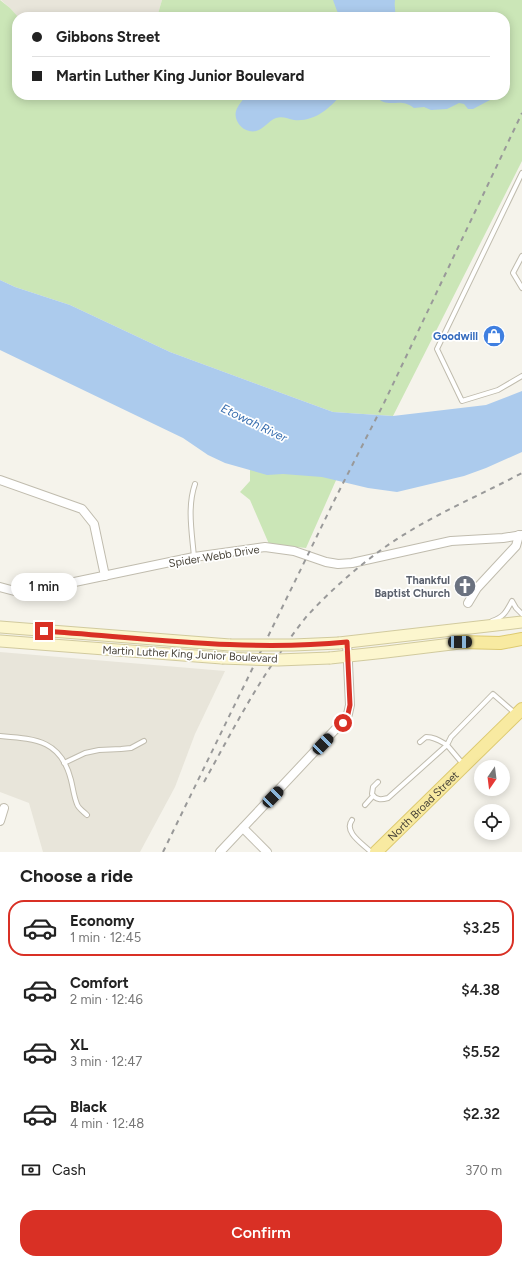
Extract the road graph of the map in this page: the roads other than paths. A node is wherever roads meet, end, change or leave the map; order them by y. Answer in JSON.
{"nodes":[{"id":1,"x":522,"y":173,"type":"edge"},
{"id":2,"x":522,"y":256,"type":"edge"},
{"id":3,"x":522,"y":288,"type":"edge"},
{"id":4,"x":522,"y":376,"type":"edge"},
{"id":5,"x":0,"y":480,"type":"edge"},
{"id":6,"x":195,"y":484,"type":"dead end"},
{"id":7,"x":521,"y":535,"type":"edge"},
{"id":8,"x":194,"y":557,"type":"junction"},
{"id":9,"x":105,"y":576,"type":"junction"},
{"id":10,"x":0,"y":587,"type":"edge"},
{"id":11,"x":468,"y":603,"type":"dead end"},
{"id":12,"x":522,"y":614,"type":"edge"},
{"id":13,"x":522,"y":622,"type":"edge"},
{"id":14,"x":478,"y":626,"type":"junction"},
{"id":15,"x":0,"y":627,"type":"edge"},
{"id":16,"x":522,"y":636,"type":"edge"},
{"id":17,"x":522,"y":639,"type":"edge"},
{"id":18,"x":0,"y":641,"type":"edge"},
{"id":19,"x":343,"y":642,"type":"junction"},
{"id":20,"x":460,"y":642,"type":"junction"},
{"id":21,"x":348,"y":656,"type":"junction"},
{"id":22,"x":519,"y":712,"type":"edge"},
{"id":23,"x":0,"y":736,"type":"edge"},
{"id":24,"x":144,"y":741,"type":"dead end"},
{"id":25,"x":420,"y":742,"type":"dead end"},
{"id":26,"x":447,"y":745,"type":"junction"},
{"id":27,"x":64,"y":762,"type":"junction"},
{"id":28,"x":464,"y":765,"type":"junction"},
{"id":29,"x":378,"y":782,"type":"dead end"},
{"id":30,"x":373,"y":796,"type":"junction"},
{"id":31,"x":365,"y":805,"type":"dead end"},
{"id":32,"x":4,"y":808,"type":"dead end"},
{"id":33,"x":87,"y":815,"type":"dead end"},
{"id":34,"x":352,"y":820,"type":"dead end"},
{"id":35,"x":0,"y":821,"type":"edge"},
{"id":36,"x":243,"y":828,"type":"junction"},
{"id":37,"x":220,"y":852,"type":"edge"},
{"id":38,"x":267,"y":852,"type":"edge"},
{"id":39,"x":371,"y":852,"type":"edge"},
{"id":40,"x":376,"y":852,"type":"edge"}],
"edges":[{"from":1,"to":4,"type":"lane"},
{"from":2,"to":3,"type":"lane"},
{"from":5,"to":9,"type":"street"},
{"from":6,"to":8,"type":"lane"},
{"from":7,"to":8,"type":"street","name":"Spider Webb Drive"},
{"from":7,"to":11,"type":"street"},
{"from":8,"to":9,"type":"street","name":"Spider Webb Drive"},
{"from":9,"to":10,"type":"street","name":"Spider Webb Drive"},
{"from":12,"to":14,"type":"lane"},
{"from":13,"to":14,"type":"main road","name":"Martin Luther King Junior Boulevard"},
{"from":14,"to":19,"type":"main road","name":"Martin Luther King Junior Boulevard"},
{"from":15,"to":19,"type":"main road","name":"Martin Luther King Junior Boulevard","bridge":true},
{"from":16,"to":20,"type":"main road","name":"Martin Luther King Junior Boulevard"},
{"from":17,"to":20,"type":"main road"},
{"from":18,"to":21,"type":"main road","name":"Martin Luther King Junior Boulevard","bridge":true},
{"from":19,"to":21,"type":"street"},
{"from":20,"to":21,"type":"main road","name":"Martin Luther King Junior Boulevard"},
{"from":21,"to":36,"type":"street"},
{"from":22,"to":26,"type":"lane"},
{"from":22,"to":28,"type":"main road","name":"North Broad Street"},
{"from":23,"to":27,"type":"lane"},
{"from":24,"to":27,"type":"lane"},
{"from":25,"to":26,"type":"lane"},
{"from":26,"to":28,"type":"lane"},
{"from":26,"to":30,"type":"lane"},
{"from":27,"to":33,"type":"lane"},
{"from":28,"to":40,"type":"main road","name":"North Broad Street"},
{"from":29,"to":30,"type":"lane"},
{"from":30,"to":31,"type":"lane"},
{"from":32,"to":35,"type":"street"},
{"from":34,"to":39,"type":"lane"},
{"from":36,"to":37,"type":"street"},
{"from":36,"to":38,"type":"street"}]}
